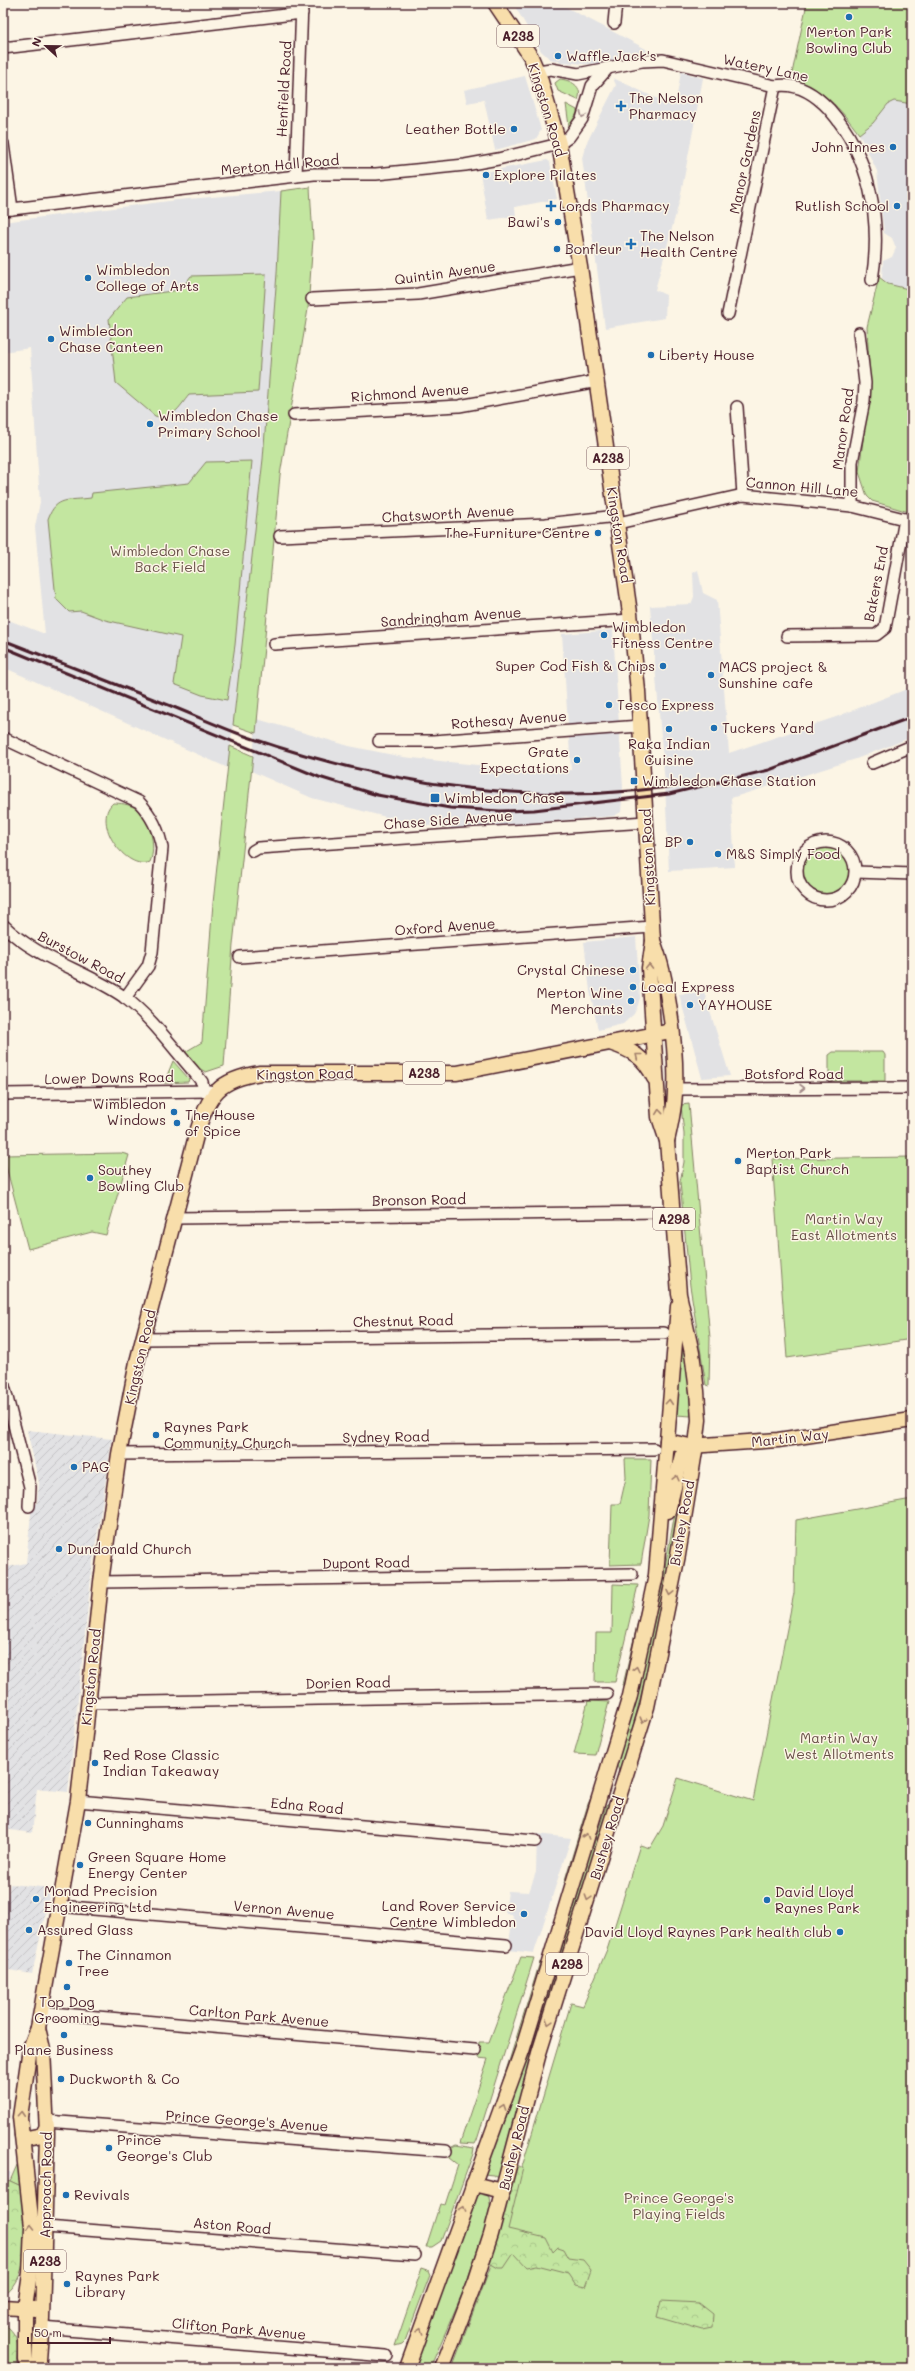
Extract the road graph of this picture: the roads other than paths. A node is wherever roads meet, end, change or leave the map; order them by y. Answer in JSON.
{"nodes":[{"id":1,"x":495,"y":3,"type":"edge"},
{"id":2,"x":616,"y":3,"type":"edge"},
{"id":3,"x":302,"y":8,"type":"edge"},
{"id":4,"x":614,"y":22,"type":"dead end"},
{"id":5,"x":3,"y":48,"type":"edge"},
{"id":6,"x":607,"y":69,"type":"junction"},
{"id":7,"x":538,"y":72,"type":"junction"},
{"id":8,"x":578,"y":74,"type":"junction"},
{"id":9,"x":776,"y":86,"type":"junction"},
{"id":10,"x":588,"y":94,"type":"junction"},
{"id":11,"x":3,"y":144,"type":"edge"},
{"id":12,"x":559,"y":144,"type":"junction"},
{"id":13,"x":296,"y":176,"type":"junction"},
{"id":14,"x":7,"y":210,"type":"edge"},
{"id":15,"x":580,"y":267,"type":"junction"},
{"id":16,"x":872,"y":280,"type":"dead end"},
{"id":17,"x":312,"y":299,"type":"dead end"},
{"id":18,"x":728,"y":314,"type":"dead end"},
{"id":19,"x":859,"y":332,"type":"dead end"},
{"id":20,"x":598,"y":381,"type":"junction"},
{"id":21,"x":737,"y":407,"type":"dead end"},
{"id":22,"x":294,"y":415,"type":"dead end"},
{"id":23,"x":743,"y":495,"type":"junction"},
{"id":24,"x":852,"y":506,"type":"junction"},
{"id":25,"x":618,"y":519,"type":"junction"},
{"id":26,"x":908,"y":520,"type":"edge"},
{"id":27,"x":280,"y":536,"type":"dead end"},
{"id":28,"x":631,"y":620,"type":"junction"},
{"id":29,"x":787,"y":636,"type":"dead end"},
{"id":30,"x":274,"y":644,"type":"dead end"},
{"id":31,"x":640,"y":726,"type":"junction"},
{"id":32,"x":3,"y":738,"type":"edge"},
{"id":33,"x":379,"y":741,"type":"dead end"},
{"id":34,"x":912,"y":746,"type":"edge"},
{"id":35,"x":872,"y":763,"type":"dead end"},
{"id":36,"x":646,"y":822,"type":"junction"},
{"id":37,"x":252,"y":851,"type":"dead end"},
{"id":38,"x":856,"y":872,"type":"junction"},
{"id":39,"x":912,"y":874,"type":"edge"},
{"id":40,"x":3,"y":925,"type":"edge"},
{"id":41,"x":652,"y":934,"type":"junction"},
{"id":42,"x":240,"y":958,"type":"dead end"},
{"id":43,"x":125,"y":998,"type":"junction"},
{"id":44,"x":671,"y":1031,"type":"junction"},
{"id":45,"x":655,"y":1034,"type":"junction"},
{"id":46,"x":610,"y":1043,"type":"junction"},
{"id":47,"x":656,"y":1082,"type":"junction"},
{"id":48,"x":912,"y":1088,"type":"edge"},
{"id":49,"x":675,"y":1089,"type":"junction"},
{"id":50,"x":209,"y":1091,"type":"junction"},
{"id":51,"x":3,"y":1094,"type":"edge"},
{"id":52,"x":666,"y":1141,"type":"junction"},
{"id":53,"x":663,"y":1212,"type":"dead end"},
{"id":54,"x":174,"y":1218,"type":"junction"},
{"id":55,"x":680,"y":1294,"type":"junction"},
{"id":56,"x":664,"y":1332,"type":"dead end"},
{"id":57,"x":143,"y":1339,"type":"junction"},
{"id":58,"x":3,"y":1382,"type":"edge"},
{"id":59,"x":912,"y":1420,"type":"edge"},
{"id":60,"x":667,"y":1441,"type":"junction"},
{"id":61,"x":693,"y":1446,"type":"junction"},
{"id":62,"x":654,"y":1449,"type":"dead end"},
{"id":63,"x":119,"y":1454,"type":"junction"},
{"id":64,"x":28,"y":1506,"type":"dead end"},
{"id":65,"x":661,"y":1529,"type":"junction"},
{"id":66,"x":632,"y":1574,"type":"dead end"},
{"id":67,"x":101,"y":1582,"type":"junction"},
{"id":68,"x":607,"y":1694,"type":"dead end"},
{"id":69,"x":89,"y":1702,"type":"junction"},
{"id":70,"x":78,"y":1801,"type":"junction"},
{"id":71,"x":535,"y":1841,"type":"dead end"},
{"id":72,"x":59,"y":1906,"type":"junction"},
{"id":73,"x":506,"y":1945,"type":"dead end"},
{"id":74,"x":40,"y":2012,"type":"junction"},
{"id":75,"x":38,"y":2028,"type":"junction"},
{"id":76,"x":475,"y":2050,"type":"dead end"},
{"id":77,"x":23,"y":2093,"type":"junction"},
{"id":78,"x":45,"y":2095,"type":"junction"},
{"id":79,"x":47,"y":2124,"type":"junction"},
{"id":80,"x":22,"y":2135,"type":"junction"},
{"id":81,"x":446,"y":2151,"type":"dead end"},
{"id":82,"x":473,"y":2184,"type":"junction"},
{"id":83,"x":503,"y":2191,"type":"junction"},
{"id":84,"x":46,"y":2227,"type":"junction"},
{"id":85,"x":415,"y":2255,"type":"dead end"},
{"id":86,"x":3,"y":2307,"type":"edge"},
{"id":87,"x":25,"y":2308,"type":"junction"},
{"id":88,"x":42,"y":2309,"type":"junction"},
{"id":89,"x":42,"y":2328,"type":"junction"},
{"id":90,"x":386,"y":2356,"type":"dead end"},
{"id":91,"x":28,"y":2368,"type":"edge"},
{"id":92,"x":36,"y":2368,"type":"edge"},
{"id":93,"x":407,"y":2368,"type":"edge"},
{"id":94,"x":442,"y":2368,"type":"edge"}],
"edges":[{"from":1,"to":7,"type":"main road","name":"Kingston Road","number":"A238"},
{"from":2,"to":4,"type":"street"},
{"from":3,"to":5,"type":"street"},
{"from":3,"to":13,"type":"street","name":"Henfield Road"},
{"from":6,"to":8,"type":"street","name":"Watery Lane"},
{"from":6,"to":9,"type":"street","name":"Watery Lane"},
{"from":6,"to":10,"type":"street"},
{"from":7,"to":8,"type":"street"},
{"from":7,"to":12,"type":"main road","name":"Kingston Road","number":"A238"},
{"from":8,"to":10,"type":"street"},
{"from":9,"to":16,"type":"street","name":"Watery Lane"},
{"from":9,"to":18,"type":"street","name":"Manor Gardens"},
{"from":10,"to":12,"type":"street","one_way":true},
{"from":11,"to":14,"type":"street"},
{"from":12,"to":13,"type":"street","name":"Merton Hall Road"},
{"from":12,"to":15,"type":"main road","name":"Kingston Road","number":"A238"},
{"from":13,"to":14,"type":"street","name":"Merton Hall Road"},
{"from":15,"to":17,"type":"street","name":"Quintin Avenue"},
{"from":15,"to":20,"type":"main road","name":"Kingston Road","number":"A238"},
{"from":19,"to":24,"type":"street","name":"Manor Road"},
{"from":20,"to":22,"type":"street","name":"Richmond Avenue"},
{"from":20,"to":25,"type":"main road","name":"Kingston Road","number":"A238"},
{"from":21,"to":23,"type":"street"},
{"from":23,"to":24,"type":"street","name":"Cannon Hill Lane"},
{"from":23,"to":25,"type":"street","name":"Cannon Hill Lane"},
{"from":24,"to":26,"type":"street","name":"Cannon Hill Lane"},
{"from":25,"to":27,"type":"street","name":"Chatsworth Avenue"},
{"from":25,"to":28,"type":"main road","name":"Kingston Road","number":"A238"},
{"from":26,"to":29,"type":"street","name":"Bakers End"},
{"from":28,"to":30,"type":"street","name":"Sandringham Avenue"},
{"from":28,"to":31,"type":"main road","name":"Kingston Road","number":"A238"},
{"from":31,"to":33,"type":"street","name":"Rothesay Avenue"},
{"from":31,"to":36,"type":"main road","name":"Kingston Road","number":"A238"},
{"from":32,"to":43,"type":"street"},
{"from":34,"to":35,"type":"street"},
{"from":36,"to":37,"type":"street","name":"Chase Side Avenue"},
{"from":36,"to":41,"type":"main road","name":"Kingston Road","number":"A238"},
{"from":38,"to":38,"type":"street"},
{"from":38,"to":39,"type":"street"},
{"from":40,"to":43,"type":"street","name":"Burstow Road"},
{"from":41,"to":42,"type":"street","name":"Oxford Avenue"},
{"from":41,"to":44,"type":"main road","name":"Kingston Road","number":"A238"},
{"from":45,"to":41,"type":"main road","name":"Kingston Road","number":"A238","one_way":true},
{"from":43,"to":50,"type":"street","name":"Burstow Road"},
{"from":44,"to":45,"type":"main road","name":"Kingston Road","number":"A238"},
{"from":44,"to":49,"type":"main road","name":"Bushey Road","number":"A298"},
{"from":45,"to":46,"type":"main road","name":"Kingston Road","number":"A238"},
{"from":45,"to":47,"type":"main road","name":"Bushey Road","number":"A298"},
{"from":47,"to":46,"type":"main road","name":"Kingston Road","number":"A238","one_way":true},
{"from":46,"to":50,"type":"main road","name":"Kingston Road","number":"A238"},
{"from":52,"to":47,"type":"main road","name":"Bushey Road","number":"A298","one_way":true},
{"from":49,"to":48,"type":"street","name":"Botsford Road","one_way":true},
{"from":49,"to":52,"type":"main road","name":"Bushey Road","number":"A298"},
{"from":50,"to":51,"type":"street","name":"Lower Downs Road"},
{"from":50,"to":54,"type":"main road","name":"Kingston Road","number":"A238"},
{"from":52,"to":55,"type":"main road","name":"Bushey Road","number":"A298"},
{"from":53,"to":54,"type":"street","name":"Bronson Road"},
{"from":54,"to":57,"type":"main road","name":"Kingston Road","number":"A238"},
{"from":60,"to":55,"type":"main road","name":"Bushey Road","number":"A298","one_way":true},
{"from":55,"to":61,"type":"main road","name":"Bushey Road","number":"A298"},
{"from":56,"to":57,"type":"street","name":"Chestnut Road"},
{"from":57,"to":63,"type":"main road","name":"Kingston Road","number":"A238"},
{"from":58,"to":64,"type":"street"},
{"from":59,"to":61,"type":"main road","name":"Martin Way"},
{"from":60,"to":61,"type":"main road","name":"Martin Way"},
{"from":60,"to":65,"type":"main road","name":"Bushey Road","number":"A298"},
{"from":65,"to":61,"type":"main road","name":"Bushey Road","one_way":true},
{"from":61,"to":83,"type":"main road","name":"Bushey Road","number":"A298","one_way":true},
{"from":62,"to":63,"type":"street","name":"Sydney Road"},
{"from":63,"to":67,"type":"main road","name":"Kingston Road","number":"A238"},
{"from":82,"to":65,"type":"main road","name":"Bushey Road","number":"A298","one_way":true},
{"from":66,"to":67,"type":"street","name":"Dupont Road"},
{"from":67,"to":69,"type":"main road","name":"Kingston Road","number":"A238"},
{"from":68,"to":69,"type":"street","name":"Dorien Road"},
{"from":69,"to":70,"type":"main road","name":"Kingston Road","number":"A238"},
{"from":70,"to":71,"type":"street","name":"Edna Road"},
{"from":70,"to":72,"type":"main road","name":"Kingston Road","number":"A238"},
{"from":72,"to":73,"type":"street","name":"Vernon Avenue"},
{"from":72,"to":74,"type":"main road","name":"Kingston Road","number":"A238"},
{"from":74,"to":75,"type":"main road","name":"Kingston Road","number":"A238"},
{"from":74,"to":76,"type":"street","name":"Carlton Park Avenue"},
{"from":75,"to":77,"type":"main road","name":"Kingston Road","number":"A238"},
{"from":75,"to":78,"type":"main road","name":"Kingston Road","number":"A238"},
{"from":77,"to":78,"type":"main road"},
{"from":80,"to":77,"type":"main road","name":"Kingston Road","number":"A238","one_way":true},
{"from":78,"to":79,"type":"main road","name":"Kingston Road","number":"A238"},
{"from":79,"to":80,"type":"main road"},
{"from":79,"to":81,"type":"street","name":"Prince George's Avenue"},
{"from":79,"to":84,"type":"main road","name":"Approach Road","number":"A238"},
{"from":87,"to":80,"type":"main road","name":"Approach Road","number":"A238","one_way":true},
{"from":82,"to":83,"type":"main road"},
{"from":93,"to":82,"type":"main road","name":"Bushey Road","number":"A298","one_way":true},
{"from":83,"to":94,"type":"main road","name":"Bushey Road","number":"A298"},
{"from":84,"to":85,"type":"street","name":"Aston Road"},
{"from":84,"to":88,"type":"main road","name":"Approach Road","number":"A238"},
{"from":86,"to":87,"type":"main road"},
{"from":87,"to":88,"type":"main road"},
{"from":87,"to":91,"type":"main road","name":"Approach Road"},
{"from":88,"to":89,"type":"main road","name":"Approach Road"},
{"from":89,"to":90,"type":"street","name":"Clifton Park Avenue"},
{"from":89,"to":92,"type":"main road","name":"Approach Road"}]}
